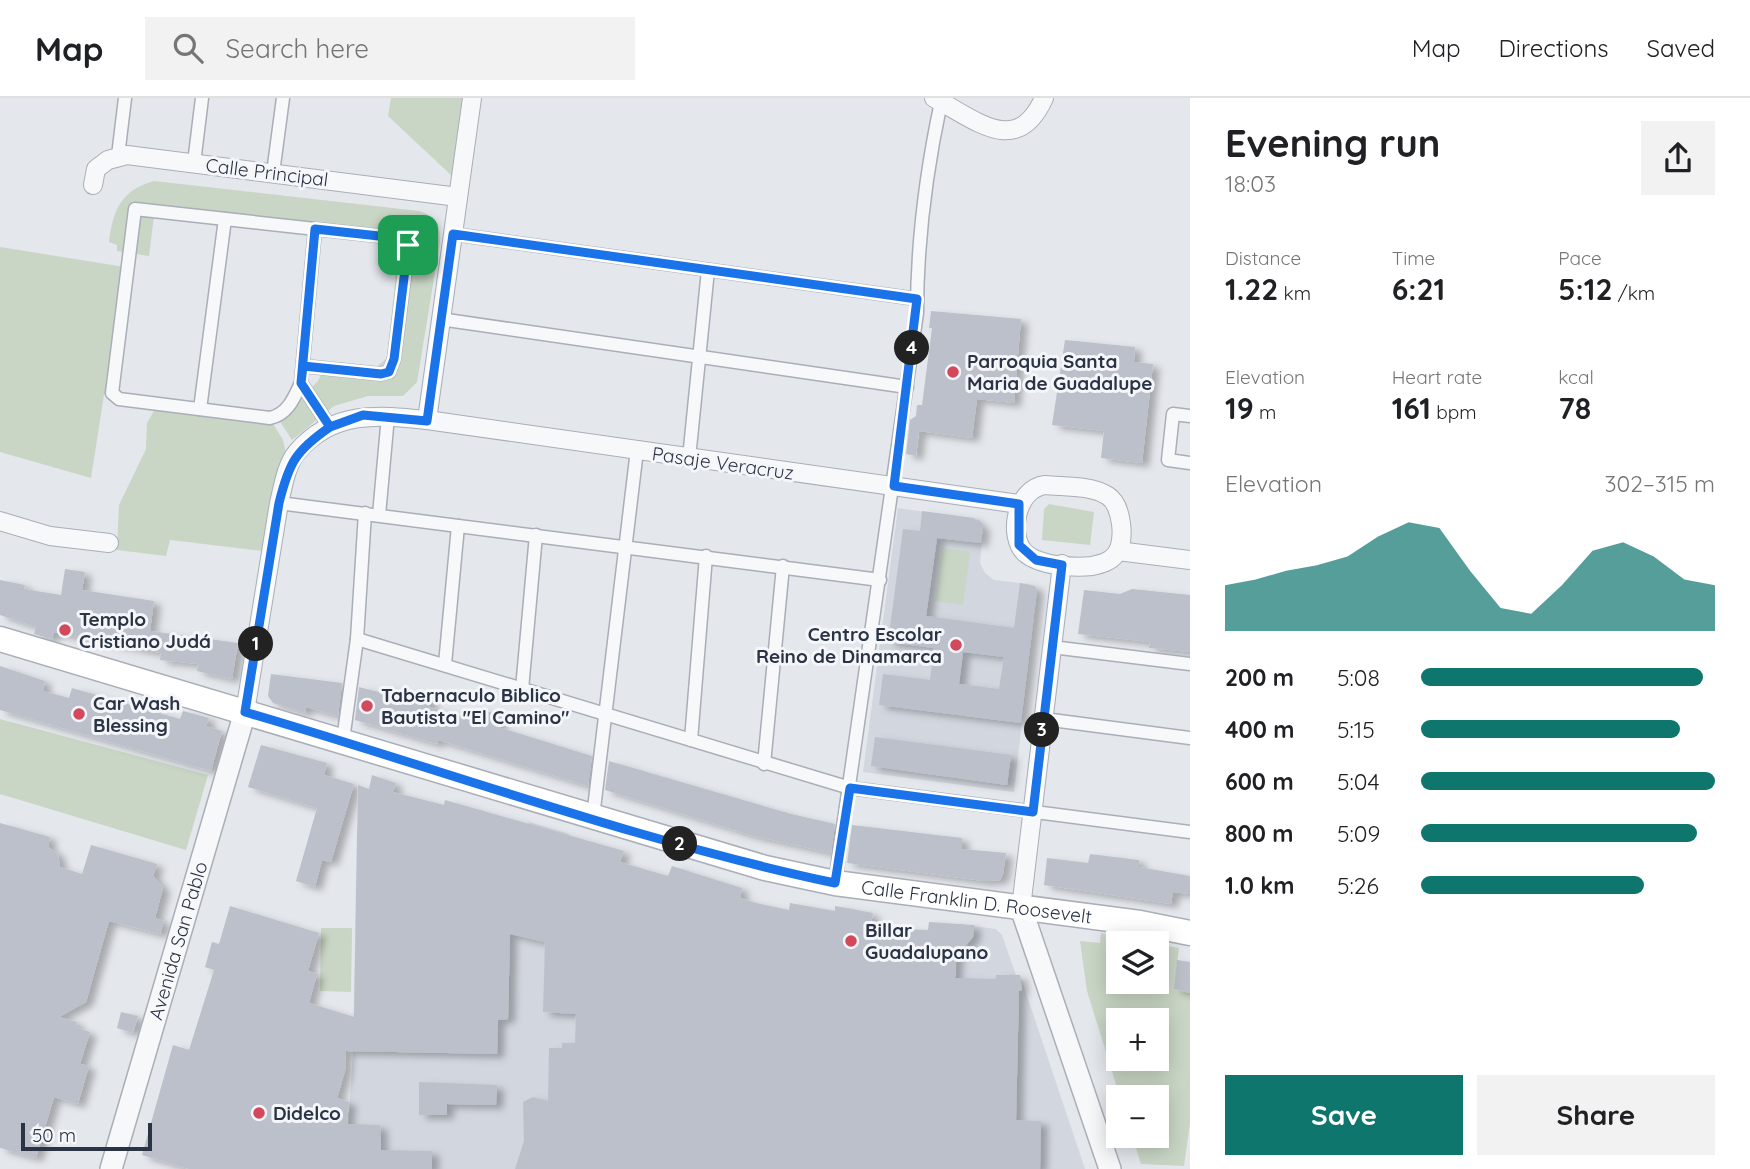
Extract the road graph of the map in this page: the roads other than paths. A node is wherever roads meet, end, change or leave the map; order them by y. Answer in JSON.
{"nodes":[{"id":1,"x":125,"y":98,"type":"edge"},
{"id":2,"x":202,"y":98,"type":"edge"},
{"id":3,"x":283,"y":98,"type":"edge"},
{"id":4,"x":472,"y":98,"type":"edge"},
{"id":5,"x":1044,"y":98,"type":"edge"},
{"id":6,"x":937,"y":100,"type":"edge"},
{"id":7,"x":118,"y":156,"type":"junction"},
{"id":8,"x":194,"y":163,"type":"junction"},
{"id":9,"x":273,"y":173,"type":"junction"},
{"id":10,"x":93,"y":184,"type":"dead end"},
{"id":11,"x":458,"y":197,"type":"junction"},
{"id":12,"x":225,"y":219,"type":"junction"},
{"id":13,"x":315,"y":229,"type":"junction"},
{"id":14,"x":453,"y":234,"type":"junction"},
{"id":15,"x":708,"y":270,"type":"junction"},
{"id":16,"x":917,"y":299,"type":"junction"},
{"id":17,"x":440,"y":319,"type":"junction"},
{"id":18,"x":700,"y":355,"type":"junction"},
{"id":19,"x":303,"y":366,"type":"junction"},
{"id":20,"x":301,"y":383,"type":"junction"},
{"id":21,"x":907,"y":387,"type":"junction"},
{"id":22,"x":200,"y":409,"type":"junction"},
{"id":23,"x":388,"y":416,"type":"junction"},
{"id":24,"x":1190,"y":416,"type":"edge"},
{"id":25,"x":427,"y":421,"type":"junction"},
{"id":26,"x":330,"y":427,"type":"junction"},
{"id":27,"x":637,"y":450,"type":"junction"},
{"id":28,"x":690,"y":458,"type":"junction"},
{"id":29,"x":1190,"y":463,"type":"edge"},
{"id":30,"x":894,"y":486,"type":"junction"},
{"id":31,"x":279,"y":503,"type":"junction"},
{"id":32,"x":1019,"y":504,"type":"junction"},
{"id":33,"x":365,"y":513,"type":"junction"},
{"id":34,"x":379,"y":515,"type":"junction"},
{"id":35,"x":0,"y":521,"type":"edge"},
{"id":36,"x":458,"y":526,"type":"junction"},
{"id":37,"x":536,"y":535,"type":"junction"},
{"id":38,"x":109,"y":543,"type":"dead end"},
{"id":39,"x":626,"y":545,"type":"junction"},
{"id":40,"x":1118,"y":551,"type":"junction"},
{"id":41,"x":706,"y":556,"type":"junction"},
{"id":42,"x":1190,"y":560,"type":"edge"},
{"id":43,"x":1062,"y":565,"type":"junction"},
{"id":44,"x":783,"y":566,"type":"junction"},
{"id":45,"x":880,"y":580,"type":"junction"},
{"id":46,"x":0,"y":639,"type":"edge"},
{"id":47,"x":356,"y":639,"type":"junction"},
{"id":48,"x":1052,"y":646,"type":"junction"},
{"id":49,"x":445,"y":664,"type":"junction"},
{"id":50,"x":1190,"y":664,"type":"edge"},
{"id":51,"x":522,"y":688,"type":"junction"},
{"id":52,"x":245,"y":712,"type":"junction"},
{"id":53,"x":606,"y":715,"type":"junction"},
{"id":54,"x":1044,"y":719,"type":"junction"},
{"id":55,"x":1190,"y":738,"type":"edge"},
{"id":56,"x":344,"y":740,"type":"junction"},
{"id":57,"x":691,"y":740,"type":"junction"},
{"id":58,"x":764,"y":764,"type":"junction"},
{"id":59,"x":850,"y":788,"type":"junction"},
{"id":60,"x":1033,"y":812,"type":"junction"},
{"id":61,"x":593,"y":817,"type":"junction"},
{"id":62,"x":1190,"y":832,"type":"edge"},
{"id":63,"x":835,"y":883,"type":"junction"},
{"id":64,"x":1021,"y":908,"type":"junction"},
{"id":65,"x":1190,"y":933,"type":"edge"},
{"id":66,"x":111,"y":1169,"type":"edge"},
{"id":67,"x":1110,"y":1169,"type":"edge"}],
"edges":[{"from":1,"to":7,"type":"street"},
{"from":2,"to":8,"type":"street"},
{"from":3,"to":9,"type":"street"},
{"from":4,"to":11,"type":"street"},
{"from":5,"to":6,"type":"street"},
{"from":6,"to":16,"type":"street"},
{"from":7,"to":8,"type":"street","name":"Calle Principal"},
{"from":7,"to":10,"type":"street"},
{"from":8,"to":9,"type":"street","name":"Calle Principal"},
{"from":9,"to":11,"type":"street","name":"Calle Principal"},
{"from":11,"to":14,"type":"street"},
{"from":12,"to":13,"type":"street"},
{"from":12,"to":22,"type":"street"},
{"from":12,"to":22,"type":"street"},
{"from":13,"to":19,"type":"street"},
{"from":13,"to":19,"type":"street"},
{"from":14,"to":15,"type":"street"},
{"from":14,"to":17,"type":"street"},
{"from":15,"to":16,"type":"street"},
{"from":15,"to":18,"type":"street"},
{"from":16,"to":21,"type":"street"},
{"from":17,"to":18,"type":"street"},
{"from":17,"to":25,"type":"street"},
{"from":18,"to":21,"type":"street"},
{"from":18,"to":28,"type":"street"},
{"from":19,"to":20,"type":"street"},
{"from":20,"to":22,"type":"street"},
{"from":20,"to":26,"type":"street"},
{"from":21,"to":30,"type":"street"},
{"from":23,"to":25,"type":"street","name":"Pasaje Veracruz"},
{"from":23,"to":26,"type":"street","name":"Pasaje Veracruz"},
{"from":23,"to":34,"type":"street"},
{"from":24,"to":29,"type":"street"},
{"from":25,"to":27,"type":"street","name":"Pasaje Veracruz"},
{"from":26,"to":31,"type":"street","name":"Pasaje Veracruz"},
{"from":27,"to":28,"type":"street","name":"Pasaje Veracruz"},
{"from":27,"to":39,"type":"street"},
{"from":28,"to":30,"type":"street","name":"Pasaje Veracruz"},
{"from":30,"to":32,"type":"street","name":"Pasaje Veracruz"},
{"from":30,"to":45,"type":"street"},
{"from":31,"to":33,"type":"street"},
{"from":31,"to":52,"type":"street","name":"Pasaje Veracruz"},
{"from":32,"to":40,"type":"street"},
{"from":32,"to":43,"type":"street"},
{"from":33,"to":34,"type":"street"},
{"from":33,"to":47,"type":"street"},
{"from":34,"to":36,"type":"street"},
{"from":35,"to":38,"type":"street"},
{"from":36,"to":37,"type":"street"},
{"from":36,"to":49,"type":"street"},
{"from":37,"to":39,"type":"street"},
{"from":37,"to":51,"type":"street"},
{"from":39,"to":41,"type":"street"},
{"from":39,"to":53,"type":"street"},
{"from":40,"to":42,"type":"street"},
{"from":40,"to":43,"type":"street"},
{"from":41,"to":44,"type":"street"},
{"from":41,"to":57,"type":"street"},
{"from":43,"to":48,"type":"street"},
{"from":44,"to":45,"type":"street"},
{"from":44,"to":58,"type":"street"},
{"from":45,"to":59,"type":"street"},
{"from":46,"to":52,"type":"main road","name":"Calle Franklin D. Roosevelt"},
{"from":47,"to":49,"type":"street"},
{"from":47,"to":56,"type":"street"},
{"from":48,"to":50,"type":"street"},
{"from":48,"to":54,"type":"street"},
{"from":49,"to":51,"type":"street"},
{"from":51,"to":53,"type":"street"},
{"from":52,"to":56,"type":"main road","name":"Calle Franklin D. Roosevelt"},
{"from":52,"to":66,"type":"street","name":"Avenida San Pablo"},
{"from":53,"to":57,"type":"street"},
{"from":53,"to":61,"type":"street"},
{"from":54,"to":55,"type":"street"},
{"from":54,"to":60,"type":"street"},
{"from":56,"to":61,"type":"main road","name":"Calle Franklin D. Roosevelt"},
{"from":57,"to":58,"type":"street"},
{"from":58,"to":59,"type":"street"},
{"from":59,"to":60,"type":"street"},
{"from":59,"to":63,"type":"street"},
{"from":60,"to":62,"type":"street"},
{"from":60,"to":64,"type":"street"},
{"from":61,"to":63,"type":"main road","name":"Calle Franklin D. Roosevelt"},
{"from":63,"to":64,"type":"main road","name":"Calle Franklin D. Roosevelt"},
{"from":64,"to":65,"type":"main road","name":"Calle Franklin D. Roosevelt"},
{"from":64,"to":67,"type":"street"}]}
